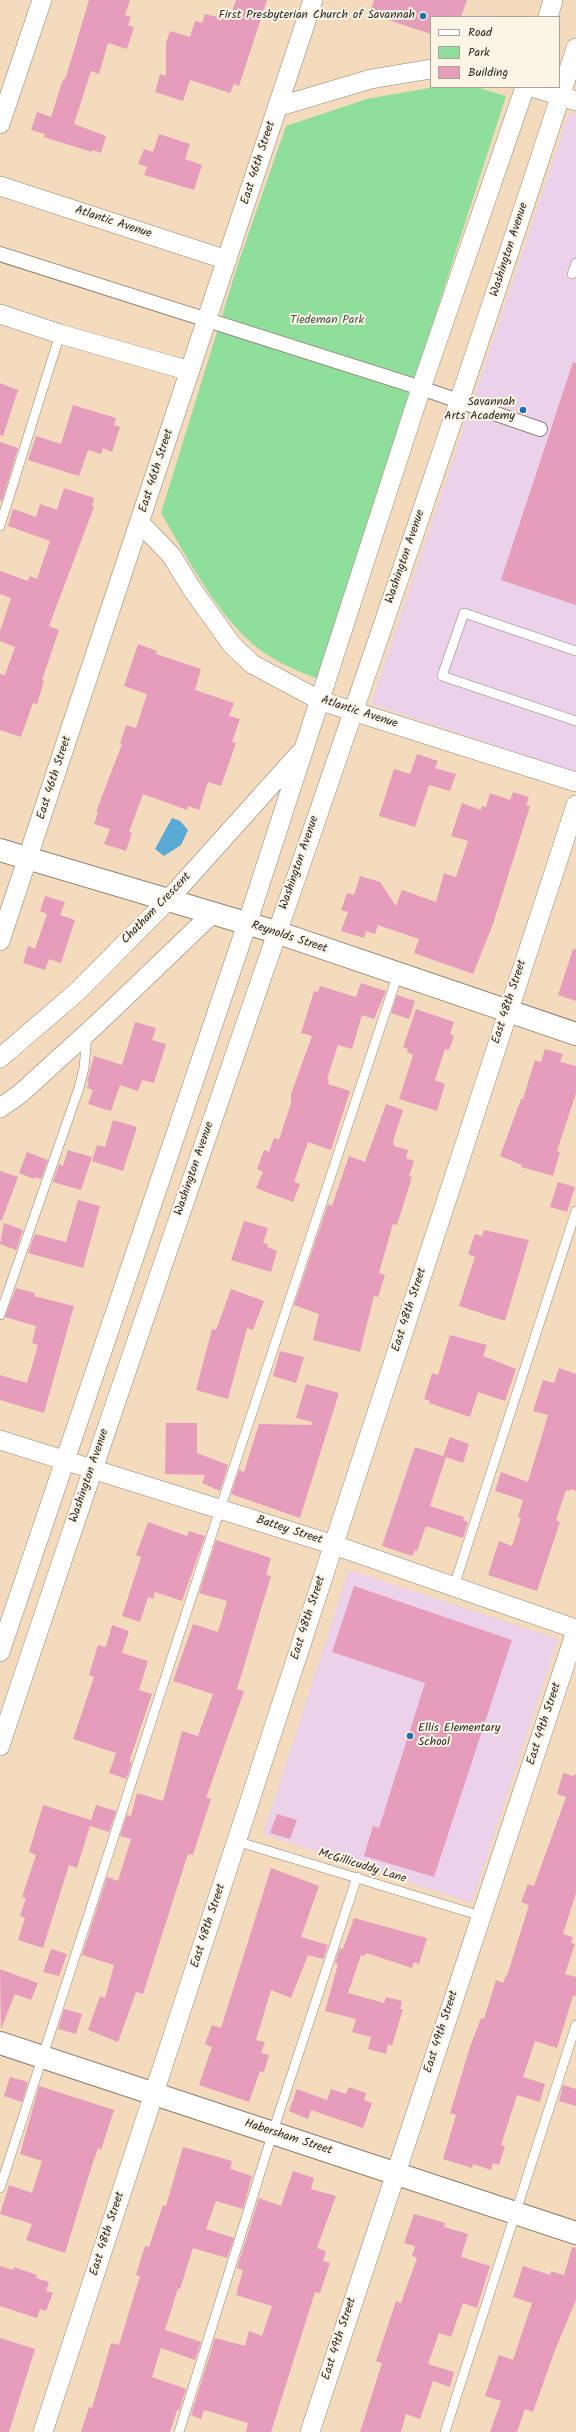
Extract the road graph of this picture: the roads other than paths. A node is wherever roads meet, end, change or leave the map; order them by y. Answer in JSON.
{"nodes":[{"id":1,"x":42,"y":0,"type":"edge"},
{"id":2,"x":313,"y":0,"type":"edge"},
{"id":3,"x":553,"y":0,"type":"edge"},
{"id":4,"x":548,"y":16,"type":"edge"},
{"id":5,"x":576,"y":48,"type":"edge"},
{"id":6,"x":430,"y":69,"type":"edge"},
{"id":7,"x":525,"y":88,"type":"edge"},
{"id":8,"x":535,"y":88,"type":"edge"},
{"id":9,"x":568,"y":99,"type":"edge"},
{"id":10,"x":277,"y":107,"type":"junction"},
{"id":11,"x":0,"y":124,"type":"edge"},
{"id":12,"x":0,"y":186,"type":"edge"},
{"id":13,"x":0,"y":254,"type":"edge"},
{"id":14,"x":227,"y":260,"type":"junction"},
{"id":15,"x":576,"y":263,"type":"edge"},
{"id":16,"x":572,"y":274,"type":"dead end"},
{"id":17,"x":0,"y":314,"type":"edge"},
{"id":18,"x":207,"y":320,"type":"junction"},
{"id":19,"x":60,"y":334,"type":"junction"},
{"id":20,"x":190,"y":371,"type":"junction"},
{"id":21,"x":421,"y":388,"type":"junction"},
{"id":22,"x":460,"y":402,"type":"junction"},
{"id":23,"x":540,"y":429,"type":"dead end"},
{"id":24,"x":140,"y":523,"type":"junction"},
{"id":25,"x":0,"y":526,"type":"edge"},
{"id":26,"x":576,"y":651,"type":"edge"},
{"id":27,"x":321,"y":701,"type":"junction"},
{"id":28,"x":352,"y":711,"type":"junction"},
{"id":29,"x":576,"y":721,"type":"edge"},
{"id":30,"x":303,"y":749,"type":"junction"},
{"id":31,"x":576,"y":782,"type":"edge"},
{"id":32,"x":576,"y":805,"type":"edge"},
{"id":33,"x":0,"y":850,"type":"edge"},
{"id":34,"x":28,"y":860,"type":"junction"},
{"id":35,"x":168,"y":900,"type":"junction"},
{"id":36,"x":213,"y":913,"type":"junction"},
{"id":37,"x":247,"y":924,"type":"junction"},
{"id":38,"x":276,"y":932,"type":"junction"},
{"id":39,"x":0,"y":941,"type":"edge"},
{"id":40,"x":398,"y":974,"type":"junction"},
{"id":41,"x":507,"y":1011,"type":"junction"},
{"id":42,"x":88,"y":1033,"type":"junction"},
{"id":43,"x":576,"y":1034,"type":"edge"},
{"id":44,"x":0,"y":1058,"type":"edge"},
{"id":45,"x":0,"y":1108,"type":"edge"},
{"id":46,"x":576,"y":1211,"type":"edge"},
{"id":47,"x":0,"y":1315,"type":"edge"},
{"id":48,"x":0,"y":1440,"type":"edge"},
{"id":49,"x":64,"y":1460,"type":"junction"},
{"id":50,"x":92,"y":1469,"type":"junction"},
{"id":51,"x":220,"y":1509,"type":"junction"},
{"id":52,"x":334,"y":1545,"type":"junction"},
{"id":53,"x":454,"y":1586,"type":"junction"},
{"id":54,"x":576,"y":1630,"type":"edge"},
{"id":55,"x":0,"y":1652,"type":"edge"},
{"id":56,"x":0,"y":1746,"type":"edge"},
{"id":57,"x":236,"y":1841,"type":"junction"},
{"id":58,"x":357,"y":1877,"type":"junction"},
{"id":59,"x":481,"y":1916,"type":"junction"},
{"id":60,"x":576,"y":2025,"type":"edge"},
{"id":61,"x":0,"y":2043,"type":"edge"},
{"id":62,"x":42,"y":2057,"type":"junction"},
{"id":63,"x":154,"y":2094,"type":"junction"},
{"id":64,"x":273,"y":2133,"type":"junction"},
{"id":65,"x":395,"y":2173,"type":"junction"},
{"id":66,"x":0,"y":2188,"type":"edge"},
{"id":67,"x":515,"y":2213,"type":"junction"},
{"id":68,"x":576,"y":2233,"type":"edge"},
{"id":69,"x":43,"y":2432,"type":"edge"},
{"id":70,"x":178,"y":2432,"type":"edge"},
{"id":71,"x":310,"y":2432,"type":"edge"},
{"id":72,"x":445,"y":2432,"type":"edge"}],
"edges":[{"from":1,"to":11,"type":"street"},
{"from":2,"to":10,"type":"street","name":"East 46th Street"},
{"from":3,"to":4,"type":"street"},
{"from":5,"to":9,"type":"street","name":"Washington Avenue"},
{"from":6,"to":10,"type":"street"},
{"from":7,"to":21,"type":"street"},
{"from":8,"to":9,"type":"street"},
{"from":9,"to":22,"type":"street","name":"Washington Avenue"},
{"from":10,"to":14,"type":"street","name":"East 46th Street"},
{"from":12,"to":14,"type":"street","name":"Atlantic Avenue"},
{"from":13,"to":18,"type":"street"},
{"from":14,"to":18,"type":"street","name":"East 46th Street"},
{"from":15,"to":16,"type":"lane"},
{"from":17,"to":19,"type":"street"},
{"from":18,"to":20,"type":"street","name":"East 46th Street"},
{"from":18,"to":21,"type":"street"},
{"from":19,"to":20,"type":"street"},
{"from":19,"to":25,"type":"lane"},
{"from":20,"to":24,"type":"street","name":"East 46th Street"},
{"from":21,"to":22,"type":"street"},
{"from":21,"to":27,"type":"street"},
{"from":22,"to":23,"type":"street"},
{"from":22,"to":28,"type":"street","name":"Washington Avenue"},
{"from":24,"to":27,"type":"street","name":"Atlantic Avenue"},
{"from":24,"to":34,"type":"street","name":"East 46th Street"},
{"from":26,"to":29,"type":"lane"},
{"from":27,"to":28,"type":"street","name":"Atlantic Avenue"},
{"from":27,"to":30,"type":"street"},
{"from":28,"to":31,"type":"street","name":"Atlantic Avenue"},
{"from":28,"to":38,"type":"street","name":"Washington Avenue"},
{"from":30,"to":35,"type":"street","name":"Chatham Crescent"},
{"from":30,"to":37,"type":"street"},
{"from":32,"to":41,"type":"street","name":"East 48th Street"},
{"from":33,"to":34,"type":"street","name":"Reynolds Street"},
{"from":34,"to":35,"type":"street","name":"Reynolds Street"},
{"from":34,"to":39,"type":"street","name":"East 46th Street"},
{"from":35,"to":36,"type":"street","name":"Reynolds Street"},
{"from":35,"to":44,"type":"street","name":"Chatham Crescent"},
{"from":36,"to":37,"type":"street","name":"Reynolds Street"},
{"from":36,"to":42,"type":"street"},
{"from":37,"to":38,"type":"street","name":"Reynolds Street"},
{"from":37,"to":49,"type":"street"},
{"from":38,"to":40,"type":"street","name":"Reynolds Street"},
{"from":38,"to":50,"type":"street","name":"Washington Avenue"},
{"from":40,"to":41,"type":"street","name":"Reynolds Street"},
{"from":40,"to":51,"type":"lane"},
{"from":41,"to":43,"type":"street","name":"Reynolds Street"},
{"from":41,"to":52,"type":"street","name":"East 48th Street"},
{"from":42,"to":45,"type":"street"},
{"from":42,"to":47,"type":"lane"},
{"from":46,"to":53,"type":"lane"},
{"from":48,"to":49,"type":"street","name":"Battey Street"},
{"from":49,"to":50,"type":"street","name":"Battey Street"},
{"from":49,"to":55,"type":"street"},
{"from":50,"to":51,"type":"street","name":"Battey Street"},
{"from":50,"to":56,"type":"street","name":"Washington Avenue"},
{"from":51,"to":52,"type":"street","name":"Battey Street"},
{"from":51,"to":62,"type":"lane"},
{"from":52,"to":53,"type":"street","name":"Battey Street"},
{"from":52,"to":57,"type":"street","name":"East 48th Street"},
{"from":53,"to":54,"type":"street","name":"Battey Street"},
{"from":54,"to":59,"type":"street","name":"East 49th Street"},
{"from":57,"to":58,"type":"lane","name":"McGillicuddy Lane"},
{"from":57,"to":63,"type":"street","name":"East 48th Street"},
{"from":58,"to":59,"type":"lane","name":"McGillicuddy Lane"},
{"from":58,"to":64,"type":"lane"},
{"from":59,"to":65,"type":"street","name":"East 49th Street"},
{"from":60,"to":67,"type":"lane"},
{"from":61,"to":62,"type":"street","name":"Habersham Street"},
{"from":62,"to":63,"type":"street","name":"Habersham Street"},
{"from":62,"to":66,"type":"lane"},
{"from":63,"to":64,"type":"street","name":"Habersham Street"},
{"from":63,"to":69,"type":"street","name":"East 48th Street"},
{"from":64,"to":65,"type":"street","name":"Habersham Street"},
{"from":64,"to":70,"type":"lane"},
{"from":65,"to":67,"type":"street","name":"Habersham Street"},
{"from":65,"to":71,"type":"street","name":"East 49th Street"},
{"from":67,"to":68,"type":"street","name":"Habersham Street"},
{"from":67,"to":72,"type":"lane"}]}
